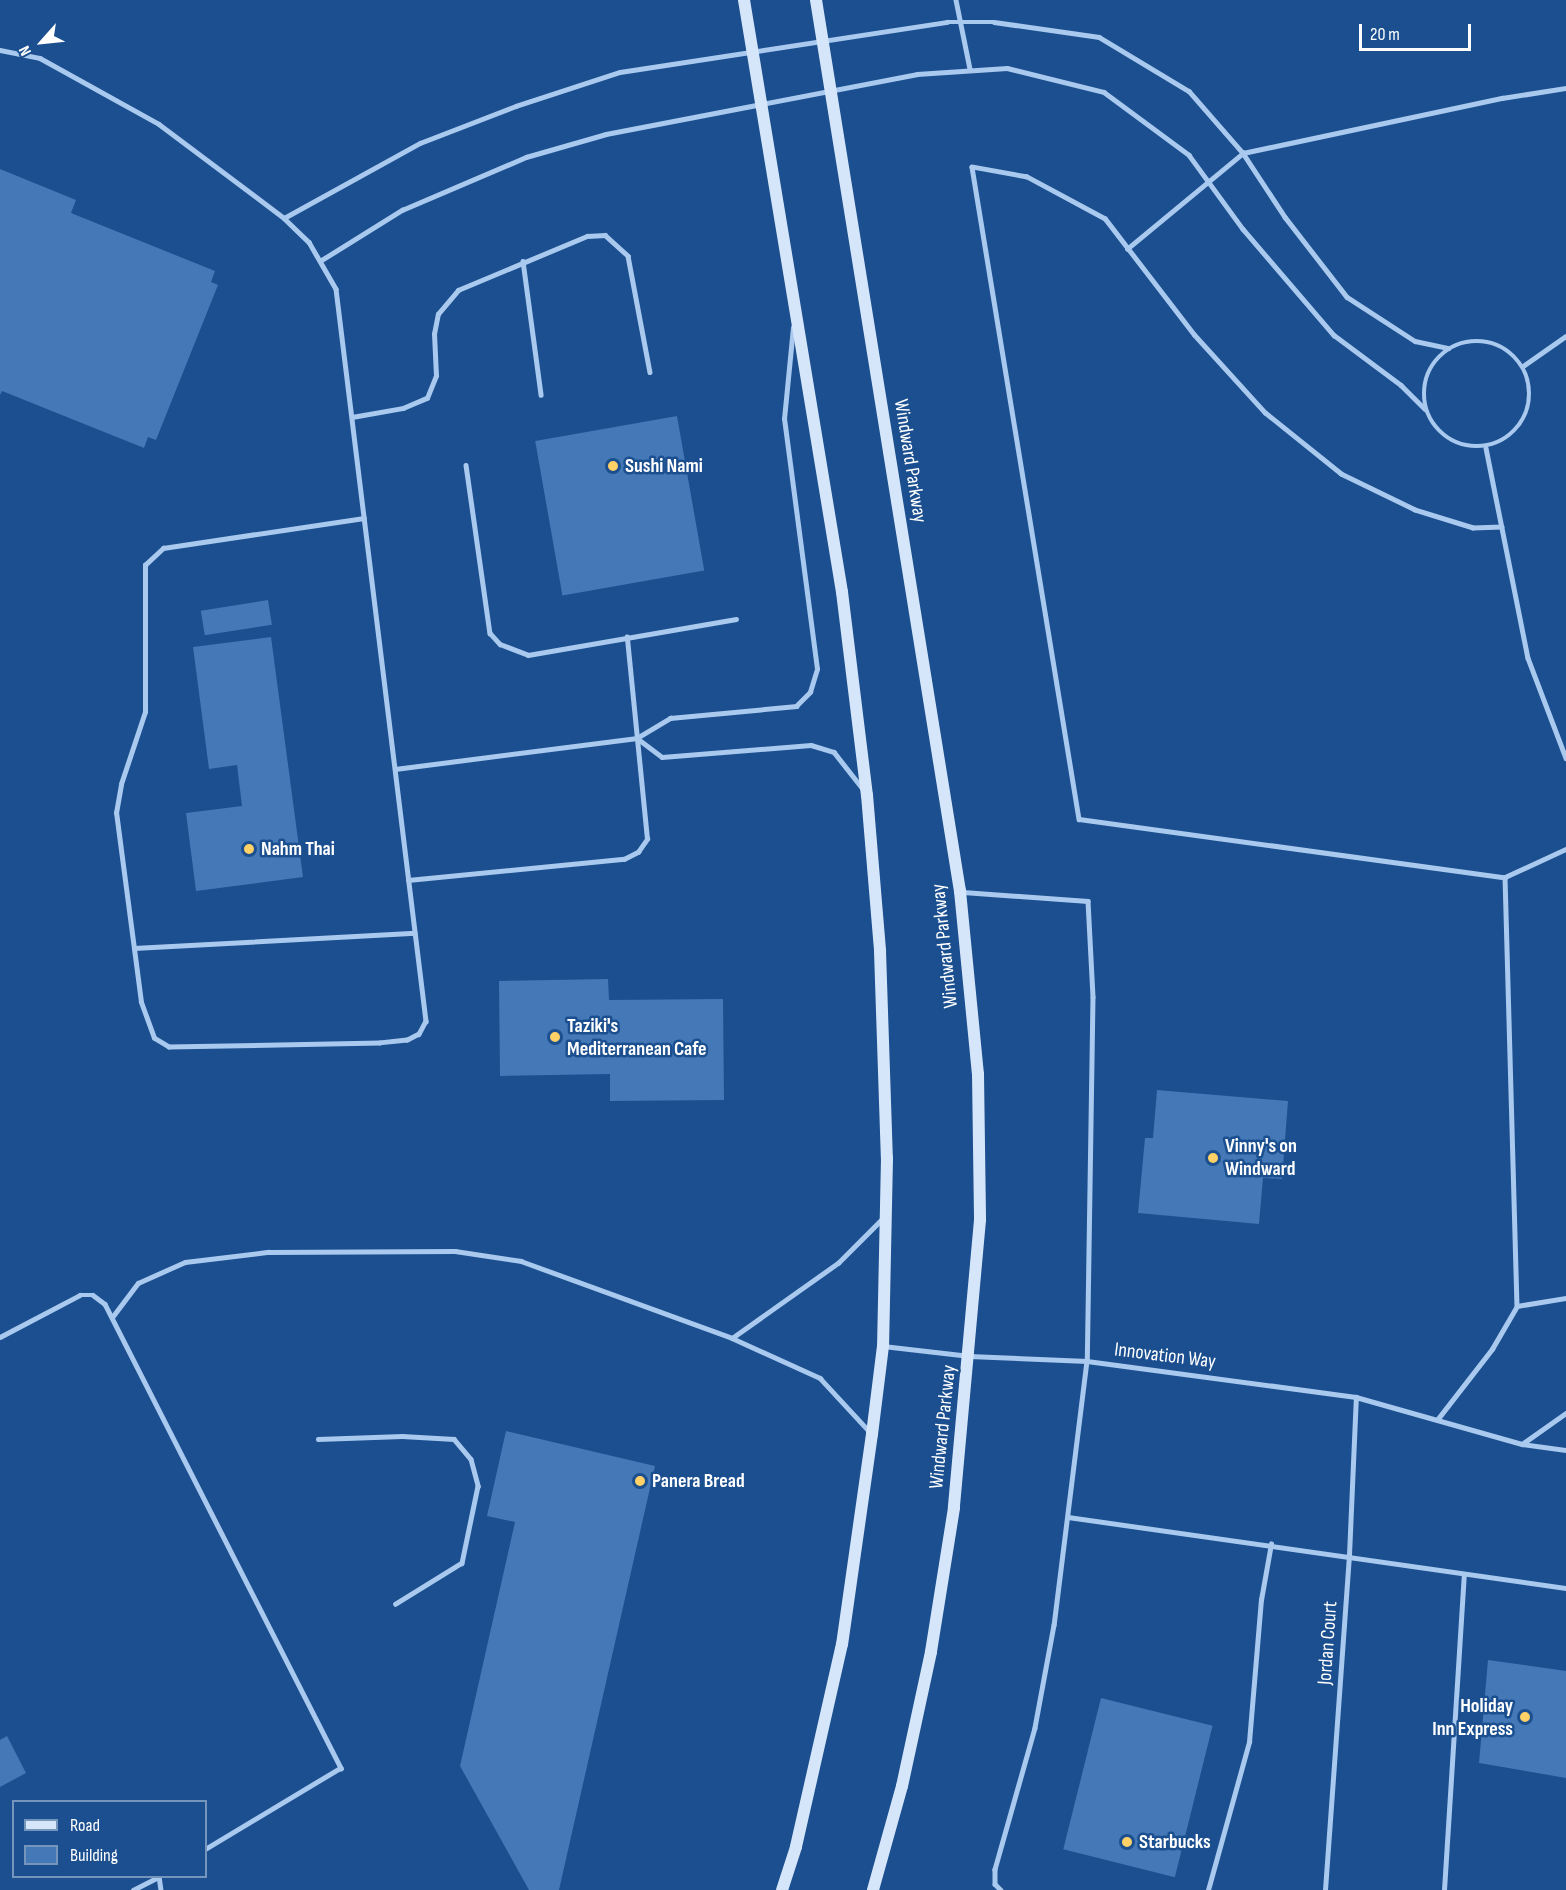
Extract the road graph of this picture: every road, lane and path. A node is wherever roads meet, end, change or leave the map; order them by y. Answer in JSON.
{"nodes":[{"id":1,"x":744,"y":0,"type":"edge"},
{"id":2,"x":816,"y":0,"type":"edge"},
{"id":3,"x":956,"y":0,"type":"edge"},
{"id":4,"x":962,"y":22,"type":"junction"},
{"id":5,"x":823,"y":42,"type":"junction"},
{"id":6,"x":0,"y":50,"type":"edge"},
{"id":7,"x":753,"y":51,"type":"junction"},
{"id":8,"x":970,"y":69,"type":"junction"},
{"id":9,"x":1566,"y":88,"type":"edge"},
{"id":10,"x":831,"y":91,"type":"junction"},
{"id":11,"x":762,"y":104,"type":"junction"},
{"id":12,"x":1243,"y":153,"type":"junction"},
{"id":13,"x":1207,"y":180,"type":"junction"},
{"id":14,"x":284,"y":218,"type":"junction"},
{"id":15,"x":1127,"y":249,"type":"junction"},
{"id":16,"x":320,"y":261,"type":"junction"},
{"id":17,"x":523,"y":261,"type":"junction"},
{"id":18,"x":795,"y":303,"type":"junction"},
{"id":19,"x":1566,"y":336,"type":"edge"},
{"id":20,"x":1448,"y":348,"type":"junction"},
{"id":21,"x":1523,"y":366,"type":"junction"},
{"id":22,"x":650,"y":372,"type":"dead end"},
{"id":23,"x":541,"y":395,"type":"dead end"},
{"id":24,"x":1425,"y":409,"type":"junction"},
{"id":25,"x":352,"y":417,"type":"junction"},
{"id":26,"x":1486,"y":448,"type":"junction"},
{"id":27,"x":466,"y":465,"type":"dead end"},
{"id":28,"x":364,"y":518,"type":"junction"},
{"id":29,"x":1502,"y":527,"type":"junction"},
{"id":30,"x":736,"y":620,"type":"dead end"},
{"id":31,"x":627,"y":637,"type":"junction"},
{"id":32,"x":637,"y":738,"type":"junction"},
{"id":33,"x":1566,"y":758,"type":"edge"},
{"id":34,"x":394,"y":769,"type":"junction"},
{"id":35,"x":867,"y":795,"type":"junction"},
{"id":36,"x":1566,"y":849,"type":"edge"},
{"id":37,"x":1505,"y":877,"type":"junction"},
{"id":38,"x":408,"y":880,"type":"junction"},
{"id":39,"x":960,"y":891,"type":"junction"},
{"id":40,"x":415,"y":933,"type":"junction"},
{"id":41,"x":134,"y":948,"type":"junction"},
{"id":42,"x":886,"y":1214,"type":"junction"},
{"id":43,"x":1566,"y":1298,"type":"edge"},
{"id":44,"x":1517,"y":1306,"type":"junction"},
{"id":45,"x":113,"y":1316,"type":"junction"},
{"id":46,"x":0,"y":1337,"type":"edge"},
{"id":47,"x":732,"y":1338,"type":"junction"},
{"id":48,"x":883,"y":1346,"type":"junction"},
{"id":49,"x":969,"y":1356,"type":"junction"},
{"id":50,"x":1088,"y":1361,"type":"junction"},
{"id":51,"x":1356,"y":1397,"type":"junction"},
{"id":52,"x":1566,"y":1413,"type":"edge"},
{"id":53,"x":1437,"y":1420,"type":"junction"},
{"id":54,"x":872,"y":1434,"type":"junction"},
{"id":55,"x":318,"y":1439,"type":"dead end"},
{"id":56,"x":1522,"y":1444,"type":"junction"},
{"id":57,"x":1566,"y":1450,"type":"edge"},
{"id":58,"x":1068,"y":1517,"type":"junction"},
{"id":59,"x":1271,"y":1544,"type":"junction"},
{"id":60,"x":1349,"y":1555,"type":"junction"},
{"id":61,"x":1464,"y":1575,"type":"junction"},
{"id":62,"x":1566,"y":1588,"type":"edge"},
{"id":63,"x":396,"y":1604,"type":"dead end"},
{"id":64,"x":207,"y":1848,"type":"edge"},
{"id":65,"x":157,"y":1878,"type":"edge"},
{"id":66,"x":133,"y":1890,"type":"edge"},
{"id":67,"x":782,"y":1890,"type":"edge"},
{"id":68,"x":873,"y":1890,"type":"edge"},
{"id":69,"x":1001,"y":1890,"type":"edge"},
{"id":70,"x":1208,"y":1890,"type":"edge"},
{"id":71,"x":1325,"y":1890,"type":"edge"},
{"id":72,"x":1444,"y":1890,"type":"edge"}],
"edges":[{"from":1,"to":7,"type":"main road"},
{"from":2,"to":5,"type":"main road","name":"Windward Parkway"},
{"from":3,"to":4,"type":"lane"},
{"from":4,"to":5,"type":"lane"},
{"from":4,"to":8,"type":"lane"},
{"from":4,"to":12,"type":"lane"},
{"from":5,"to":7,"type":"lane"},
{"from":5,"to":10,"type":"main road","name":"Windward Parkway"},
{"from":6,"to":14,"type":"lane"},
{"from":7,"to":11,"type":"main road"},
{"from":7,"to":14,"type":"lane"},
{"from":8,"to":10,"type":"lane"},
{"from":8,"to":13,"type":"lane"},
{"from":9,"to":12,"type":"lane"},
{"from":10,"to":11,"type":"lane"},
{"from":10,"to":39,"type":"main road","name":"Windward Parkway"},
{"from":11,"to":16,"type":"lane"},
{"from":11,"to":18,"type":"main road"},
{"from":12,"to":13,"type":"lane"},
{"from":12,"to":20,"type":"lane"},
{"from":13,"to":15,"type":"lane"},
{"from":13,"to":24,"type":"lane"},
{"from":14,"to":16,"type":"lane"},
{"from":15,"to":29,"type":"lane"},
{"from":15,"to":37,"type":"lane"},
{"from":16,"to":25,"type":"lane"},
{"from":17,"to":22,"type":"lane"},
{"from":17,"to":23,"type":"lane"},
{"from":17,"to":25,"type":"lane"},
{"from":18,"to":32,"type":"lane"},
{"from":18,"to":35,"type":"main road"},
{"from":19,"to":21,"type":"lane"},
{"from":20,"to":21,"type":"lane"},
{"from":20,"to":24,"type":"lane"},
{"from":21,"to":26,"type":"lane"},
{"from":24,"to":26,"type":"lane"},
{"from":25,"to":28,"type":"lane"},
{"from":26,"to":29,"type":"lane"},
{"from":27,"to":31,"type":"lane"},
{"from":28,"to":34,"type":"lane"},
{"from":28,"to":41,"type":"lane"},
{"from":29,"to":33,"type":"lane"},
{"from":30,"to":31,"type":"lane"},
{"from":31,"to":32,"type":"lane"},
{"from":32,"to":34,"type":"lane"},
{"from":32,"to":35,"type":"lane"},
{"from":32,"to":38,"type":"lane"},
{"from":34,"to":38,"type":"lane"},
{"from":35,"to":42,"type":"main road"},
{"from":36,"to":37,"type":"lane"},
{"from":37,"to":44,"type":"lane"},
{"from":38,"to":40,"type":"lane"},
{"from":39,"to":49,"type":"main road","name":"Windward Parkway"},
{"from":39,"to":50,"type":"lane"},
{"from":40,"to":41,"type":"lane"},
{"from":40,"to":41,"type":"lane"},
{"from":42,"to":47,"type":"lane"},
{"from":42,"to":48,"type":"main road"},
{"from":43,"to":44,"type":"lane"},
{"from":44,"to":53,"type":"lane"},
{"from":45,"to":46,"type":"lane"},
{"from":45,"to":47,"type":"lane"},
{"from":45,"to":64,"type":"lane"},
{"from":47,"to":54,"type":"lane"},
{"from":48,"to":49,"type":"lane","name":"Innovation Way"},
{"from":48,"to":54,"type":"main road"},
{"from":49,"to":50,"type":"lane","name":"Innovation Way"},
{"from":49,"to":68,"type":"main road","name":"Windward Parkway"},
{"from":50,"to":51,"type":"lane","name":"Innovation Way"},
{"from":50,"to":58,"type":"lane"},
{"from":51,"to":53,"type":"lane","name":"Innovation Way"},
{"from":51,"to":60,"type":"lane","name":"Jordan Court"},
{"from":52,"to":56,"type":"lane"},
{"from":53,"to":56,"type":"lane","name":"Innovation Way"},
{"from":54,"to":67,"type":"main road"},
{"from":55,"to":63,"type":"lane"},
{"from":56,"to":57,"type":"lane","name":"Innovation Way"},
{"from":58,"to":59,"type":"lane"},
{"from":58,"to":69,"type":"lane"},
{"from":59,"to":60,"type":"lane"},
{"from":59,"to":70,"type":"lane"},
{"from":60,"to":61,"type":"lane"},
{"from":60,"to":71,"type":"lane","name":"Jordan Court"},
{"from":61,"to":62,"type":"lane"},
{"from":61,"to":72,"type":"lane"},
{"from":65,"to":66,"type":"lane"}]}
